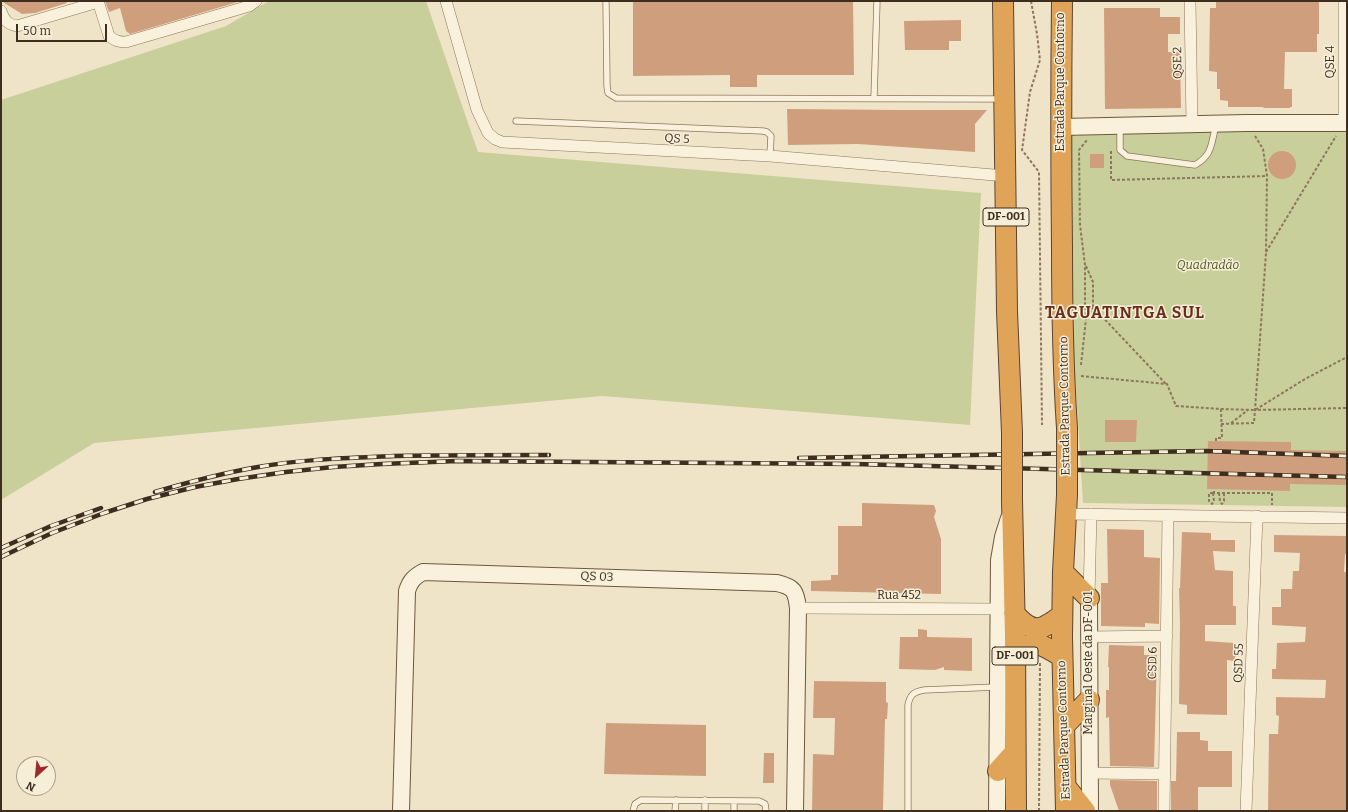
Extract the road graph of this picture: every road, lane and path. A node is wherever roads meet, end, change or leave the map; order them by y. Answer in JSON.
{"nodes":[{"id":1,"x":446,"y":1,"type":"edge"},
{"id":2,"x":606,"y":1,"type":"edge"},
{"id":3,"x":877,"y":1,"type":"edge"},
{"id":4,"x":1003,"y":1,"type":"edge"},
{"id":5,"x":1031,"y":1,"type":"edge"},
{"id":6,"x":1062,"y":1,"type":"edge"},
{"id":7,"x":1190,"y":1,"type":"edge"},
{"id":8,"x":1344,"y":1,"type":"edge"},
{"id":9,"x":98,"y":2,"type":"edge"},
{"id":10,"x":253,"y":3,"type":"edge"},
{"id":11,"x":1,"y":11,"type":"edge"},
{"id":12,"x":874,"y":98,"type":"junction"},
{"id":13,"x":1004,"y":99,"type":"junction"},
{"id":14,"x":516,"y":121,"type":"dead end"},
{"id":15,"x":1246,"y":123,"type":"junction"},
{"id":16,"x":1346,"y":123,"type":"edge"},
{"id":17,"x":1192,"y":124,"type":"junction"},
{"id":18,"x":1216,"y":124,"type":"junction"},
{"id":19,"x":1120,"y":126,"type":"junction"},
{"id":20,"x":1061,"y":127,"type":"junction"},
{"id":21,"x":1092,"y":140,"type":"dead end"},
{"id":22,"x":1110,"y":148,"type":"dead end"},
{"id":23,"x":770,"y":156,"type":"junction"},
{"id":24,"x":1006,"y":176,"type":"junction"},
{"id":25,"x":1267,"y":176,"type":"junction"},
{"id":26,"x":1266,"y":253,"type":"junction"},
{"id":27,"x":1085,"y":264,"type":"junction"},
{"id":28,"x":1093,"y":307,"type":"junction"},
{"id":29,"x":1086,"y":319,"type":"junction"},
{"id":30,"x":1347,"y":357,"type":"edge"},
{"id":31,"x":1080,"y":369,"type":"dead end"},
{"id":32,"x":1079,"y":376,"type":"dead end"},
{"id":33,"x":1167,"y":384,"type":"junction"},
{"id":34,"x":1347,"y":408,"type":"edge"},
{"id":35,"x":1220,"y":409,"type":"junction"},
{"id":36,"x":1248,"y":410,"type":"junction"},
{"id":37,"x":1255,"y":410,"type":"junction"},
{"id":38,"x":1221,"y":424,"type":"junction"},
{"id":39,"x":1230,"y":424,"type":"junction"},
{"id":40,"x":1042,"y":425,"type":"dead end"},
{"id":41,"x":1216,"y":441,"type":"dead end"},
{"id":42,"x":1214,"y":492,"type":"junction"},
{"id":43,"x":1219,"y":493,"type":"junction"},
{"id":44,"x":1224,"y":493,"type":"junction"},
{"id":45,"x":1067,"y":504,"type":"junction"},
{"id":46,"x":1091,"y":514,"type":"junction"},
{"id":47,"x":1168,"y":516,"type":"junction"},
{"id":48,"x":1257,"y":516,"type":"junction"},
{"id":49,"x":1272,"y":517,"type":"junction"},
{"id":50,"x":1347,"y":518,"type":"edge"},
{"id":51,"x":1063,"y":572,"type":"junction"},
{"id":52,"x":1089,"y":598,"type":"junction"},
{"id":53,"x":798,"y":608,"type":"junction"},
{"id":54,"x":1007,"y":611,"type":"junction"},
{"id":55,"x":1062,"y":615,"type":"junction"},
{"id":56,"x":1167,"y":636,"type":"junction"},
{"id":57,"x":1088,"y":637,"type":"junction"},
{"id":58,"x":1040,"y":645,"type":"junction"},
{"id":59,"x":1015,"y":654,"type":"junction"},
{"id":60,"x":1062,"y":657,"type":"junction"},
{"id":61,"x":999,"y":686,"type":"junction"},
{"id":62,"x":1089,"y":700,"type":"junction"},
{"id":63,"x":1065,"y":725,"type":"junction"},
{"id":64,"x":1015,"y":752,"type":"junction"},
{"id":65,"x":998,"y":771,"type":"junction"},
{"id":66,"x":1090,"y":773,"type":"junction"},
{"id":67,"x":1165,"y":774,"type":"junction"},
{"id":68,"x":1066,"y":787,"type":"junction"},
{"id":69,"x":676,"y":800,"type":"junction"},
{"id":70,"x":705,"y":800,"type":"junction"},
{"id":71,"x":734,"y":801,"type":"junction"},
{"id":72,"x":401,"y":811,"type":"edge"},
{"id":73,"x":633,"y":811,"type":"edge"},
{"id":74,"x":675,"y":811,"type":"edge"},
{"id":75,"x":705,"y":811,"type":"edge"},
{"id":76,"x":734,"y":811,"type":"edge"},
{"id":77,"x":766,"y":811,"type":"edge"},
{"id":78,"x":795,"y":811,"type":"edge"},
{"id":79,"x":908,"y":811,"type":"edge"},
{"id":80,"x":997,"y":811,"type":"edge"},
{"id":81,"x":1016,"y":811,"type":"edge"},
{"id":82,"x":1039,"y":811,"type":"edge"},
{"id":83,"x":1066,"y":811,"type":"edge"},
{"id":84,"x":1085,"y":811,"type":"edge"},
{"id":85,"x":1090,"y":811,"type":"edge"},
{"id":86,"x":1164,"y":811,"type":"edge"},
{"id":87,"x":1246,"y":811,"type":"edge"}],
"edges":[{"from":1,"to":23,"type":"street","name":"QS 5"},
{"from":2,"to":12,"type":"lane"},
{"from":3,"to":12,"type":"lane"},
{"from":4,"to":13,"type":"highway","number":"DF-001"},
{"from":5,"to":40,"type":"path"},
{"from":6,"to":20,"type":"highway","name":"Estrada Parque Contorno"},
{"from":7,"to":17,"type":"street","name":"QSE 2"},
{"from":8,"to":16,"type":"street","name":"QSE 4"},
{"from":9,"to":10,"type":"street"},
{"from":9,"to":11,"type":"street"},
{"from":12,"to":13,"type":"lane"},
{"from":13,"to":24,"type":"highway","number":"DF-001"},
{"from":14,"to":23,"type":"lane"},
{"from":15,"to":16,"type":"street"},
{"from":15,"to":18,"type":"street"},
{"from":15,"to":25,"type":"path"},
{"from":16,"to":26,"type":"path"},
{"from":17,"to":18,"type":"street"},
{"from":17,"to":19,"type":"street"},
{"from":18,"to":19,"type":"lane"},
{"from":19,"to":20,"type":"street"},
{"from":20,"to":45,"type":"highway","name":"Estrada Parque Contorno","bridge":true},
{"from":21,"to":27,"type":"path"},
{"from":22,"to":25,"type":"path"},
{"from":23,"to":24,"type":"street","name":"QS 5"},
{"from":24,"to":54,"type":"highway","number":"DF-001","bridge":true},
{"from":25,"to":26,"type":"path"},
{"from":26,"to":37,"type":"path"},
{"from":27,"to":28,"type":"path"},
{"from":27,"to":29,"type":"path"},
{"from":28,"to":29,"type":"path"},
{"from":28,"to":33,"type":"path"},
{"from":29,"to":31,"type":"path"},
{"from":30,"to":37,"type":"path"},
{"from":32,"to":33,"type":"path"},
{"from":33,"to":35,"type":"path"},
{"from":34,"to":37,"type":"path"},
{"from":35,"to":36,"type":"path"},
{"from":35,"to":38,"type":"path"},
{"from":36,"to":37,"type":"path"},
{"from":36,"to":39,"type":"path"},
{"from":37,"to":39,"type":"path"},
{"from":38,"to":39,"type":"path"},
{"from":38,"to":41,"type":"path"},
{"from":42,"to":42,"type":"path"},
{"from":42,"to":43,"type":"path"},
{"from":43,"to":44,"type":"path"},
{"from":43,"to":44,"type":"path"},
{"from":44,"to":49,"type":"path"},
{"from":45,"to":46,"type":"street"},
{"from":45,"to":51,"type":"highway","name":"Estrada Parque Contorno"},
{"from":46,"to":47,"type":"street"},
{"from":46,"to":52,"type":"street","name":"Marginal Oeste da DF-001"},
{"from":47,"to":48,"type":"street"},
{"from":47,"to":56,"type":"street","name":"CSD 6"},
{"from":48,"to":49,"type":"street"},
{"from":48,"to":87,"type":"street","name":"QSD 55"},
{"from":49,"to":50,"type":"street"},
{"from":51,"to":52,"type":"highway"},
{"from":51,"to":55,"type":"highway","name":"Estrada Parque Contorno"},
{"from":52,"to":57,"type":"street","name":"Marginal Oeste da DF-001"},
{"from":53,"to":54,"type":"street","name":"Rua 452"},
{"from":53,"to":72,"type":"street","name":"QS 03"},
{"from":53,"to":78,"type":"street","name":"QS 03"},
{"from":54,"to":55,"type":"highway"},
{"from":54,"to":59,"type":"highway","number":"DF-001"},
{"from":54,"to":61,"type":"street"},
{"from":55,"to":60,"type":"highway","name":"Estrada Parque Contorno"},
{"from":56,"to":57,"type":"street"},
{"from":56,"to":67,"type":"street","name":"CSD 6"},
{"from":57,"to":62,"type":"street","name":"Marginal Oeste da DF-001"},
{"from":58,"to":59,"type":"highway"},
{"from":58,"to":60,"type":"highway"},
{"from":58,"to":82,"type":"path"},
{"from":59,"to":64,"type":"highway","number":"DF-001"},
{"from":60,"to":63,"type":"highway","name":"Estrada Parque Contorno"},
{"from":61,"to":65,"type":"street"},
{"from":61,"to":79,"type":"lane"},
{"from":62,"to":63,"type":"highway"},
{"from":62,"to":66,"type":"street","name":"Marginal Oeste da DF-001"},
{"from":63,"to":68,"type":"highway","name":"Estrada Parque Contorno"},
{"from":64,"to":65,"type":"highway"},
{"from":64,"to":81,"type":"highway","number":"DF-001"},
{"from":65,"to":80,"type":"street"},
{"from":66,"to":67,"type":"street"},
{"from":66,"to":85,"type":"street","name":"Marginal Oeste da DF-001"},
{"from":67,"to":86,"type":"street","name":"CSD 6"},
{"from":68,"to":83,"type":"highway","name":"Estrada Parque Contorno"},
{"from":68,"to":84,"type":"highway"},
{"from":69,"to":70,"type":"lane"},
{"from":69,"to":73,"type":"lane"},
{"from":69,"to":74,"type":"lane"},
{"from":70,"to":71,"type":"lane"},
{"from":70,"to":75,"type":"lane"},
{"from":71,"to":76,"type":"lane"},
{"from":71,"to":77,"type":"lane"}]}
